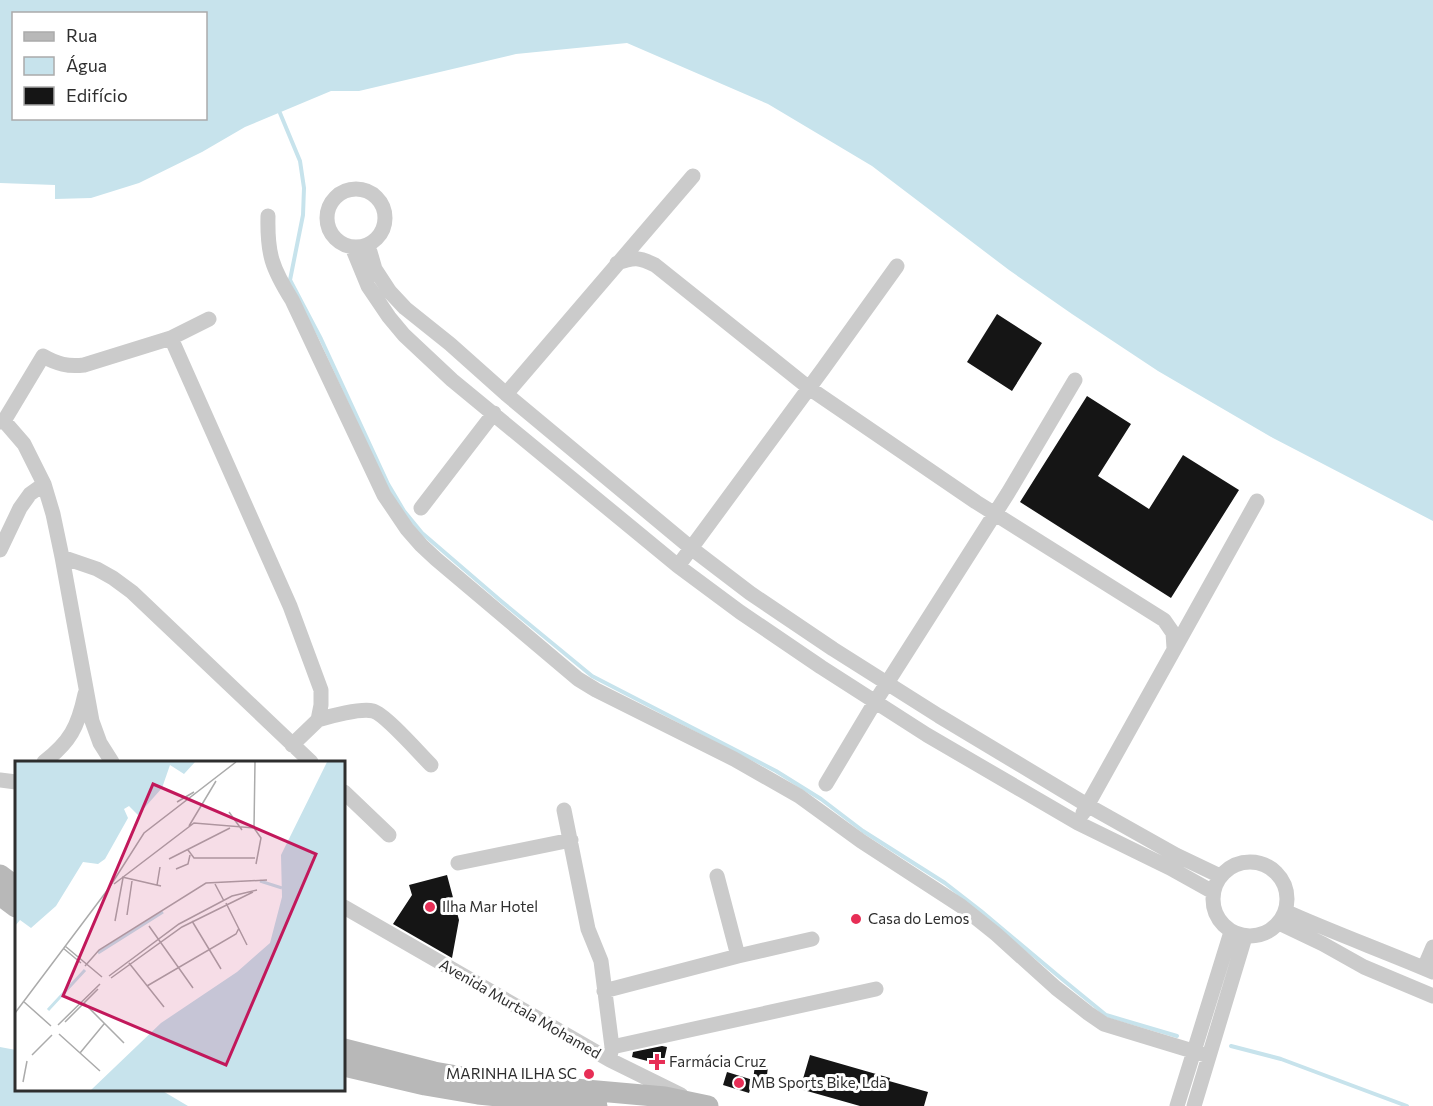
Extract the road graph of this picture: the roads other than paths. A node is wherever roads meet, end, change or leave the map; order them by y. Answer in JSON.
{"nodes":[{"id":1,"x":693,"y":176,"type":"dead end"},
{"id":2,"x":268,"y":216,"type":"dead end"},
{"id":3,"x":368,"y":245,"type":"junction"},
{"id":4,"x":351,"y":248,"type":"junction"},
{"id":5,"x":617,"y":263,"type":"junction"},
{"id":6,"x":897,"y":266,"type":"dead end"},
{"id":7,"x":209,"y":319,"type":"dead end"},
{"id":8,"x":171,"y":338,"type":"junction"},
{"id":9,"x":1075,"y":380,"type":"dead end"},
{"id":10,"x":809,"y":388,"type":"junction"},
{"id":11,"x":506,"y":394,"type":"junction"},
{"id":12,"x":494,"y":413,"type":"junction"},
{"id":13,"x":2,"y":421,"type":"edge"},
{"id":14,"x":44,"y":484,"type":"junction"},
{"id":15,"x":1257,"y":501,"type":"dead end"},
{"id":16,"x":421,"y":508,"type":"dead end"},
{"id":17,"x":995,"y":514,"type":"junction"},
{"id":18,"x":691,"y":548,"type":"junction"},
{"id":19,"x":0,"y":550,"type":"edge"},
{"id":20,"x":62,"y":556,"type":"junction"},
{"id":21,"x":678,"y":566,"type":"junction"},
{"id":22,"x":1174,"y":648,"type":"junction"},
{"id":23,"x":888,"y":683,"type":"junction"},
{"id":24,"x":87,"y":685,"type":"junction"},
{"id":25,"x":875,"y":702,"type":"junction"},
{"id":26,"x":318,"y":720,"type":"junction"},
{"id":27,"x":292,"y":745,"type":"junction"},
{"id":28,"x":45,"y":761,"type":"edge"},
{"id":29,"x":111,"y":761,"type":"edge"},
{"id":30,"x":310,"y":761,"type":"edge"},
{"id":31,"x":431,"y":765,"type":"dead end"},
{"id":32,"x":826,"y":783,"type":"dead end"},
{"id":33,"x":345,"y":793,"type":"edge"},
{"id":34,"x":1088,"y":805,"type":"junction"},
{"id":35,"x":564,"y":810,"type":"dead end"},
{"id":36,"x":1078,"y":823,"type":"junction"},
{"id":37,"x":389,"y":835,"type":"dead end"},
{"id":38,"x":571,"y":840,"type":"junction"},
{"id":39,"x":458,"y":862,"type":"dead end"},
{"id":40,"x":0,"y":875,"type":"edge"},
{"id":41,"x":717,"y":876,"type":"dead end"},
{"id":42,"x":1220,"y":876,"type":"junction"},
{"id":43,"x":15,"y":886,"type":"edge"},
{"id":44,"x":1213,"y":892,"type":"junction"},
{"id":45,"x":0,"y":895,"type":"edge"},
{"id":46,"x":15,"y":906,"type":"edge"},
{"id":47,"x":345,"y":908,"type":"edge"},
{"id":48,"x":1282,"y":917,"type":"junction"},
{"id":49,"x":1238,"y":934,"type":"junction"},
{"id":50,"x":812,"y":939,"type":"dead end"},
{"id":51,"x":1433,"y":947,"type":"edge"},
{"id":52,"x":738,"y":956,"type":"junction"},
{"id":53,"x":1428,"y":970,"type":"edge"},
{"id":54,"x":876,"y":989,"type":"dead end"},
{"id":55,"x":604,"y":991,"type":"junction"},
{"id":56,"x":1433,"y":996,"type":"edge"},
{"id":57,"x":345,"y":1049,"type":"edge"},
{"id":58,"x":1194,"y":1051,"type":"junction"},
{"id":59,"x":611,"y":1054,"type":"junction"},
{"id":60,"x":1209,"y":1056,"type":"junction"},
{"id":61,"x":345,"y":1066,"type":"edge"},
{"id":62,"x":704,"y":1105,"type":"edge"},
{"id":63,"x":597,"y":1106,"type":"edge"},
{"id":64,"x":1177,"y":1106,"type":"edge"},
{"id":65,"x":1194,"y":1106,"type":"edge"}],
"edges":[{"from":1,"to":5,"type":"street"},
{"from":2,"to":58,"type":"street"},
{"from":3,"to":4,"type":"street"},
{"from":3,"to":4,"type":"street"},
{"from":3,"to":11,"type":"street"},
{"from":4,"to":12,"type":"street"},
{"from":5,"to":10,"type":"street"},
{"from":5,"to":11,"type":"street"},
{"from":6,"to":10,"type":"street"},
{"from":7,"to":8,"type":"street"},
{"from":8,"to":13,"type":"street"},
{"from":8,"to":26,"type":"street"},
{"from":9,"to":17,"type":"street"},
{"from":10,"to":17,"type":"street"},
{"from":10,"to":18,"type":"street"},
{"from":11,"to":18,"type":"street"},
{"from":12,"to":16,"type":"street"},
{"from":12,"to":21,"type":"street"},
{"from":13,"to":14,"type":"street"},
{"from":14,"to":19,"type":"street"},
{"from":14,"to":20,"type":"street"},
{"from":15,"to":22,"type":"street"},
{"from":17,"to":22,"type":"street"},
{"from":17,"to":23,"type":"street"},
{"from":18,"to":21,"type":"street"},
{"from":18,"to":23,"type":"street"},
{"from":20,"to":24,"type":"street"},
{"from":20,"to":27,"type":"street"},
{"from":21,"to":25,"type":"street"},
{"from":22,"to":34,"type":"street"},
{"from":23,"to":25,"type":"street"},
{"from":23,"to":34,"type":"street"},
{"from":24,"to":28,"type":"street"},
{"from":24,"to":29,"type":"street"},
{"from":25,"to":32,"type":"street"},
{"from":25,"to":36,"type":"street"},
{"from":26,"to":27,"type":"street"},
{"from":26,"to":31,"type":"street"},
{"from":27,"to":30,"type":"street"},
{"from":33,"to":37,"type":"street"},
{"from":34,"to":36,"type":"street"},
{"from":34,"to":42,"type":"street"},
{"from":35,"to":38,"type":"street"},
{"from":36,"to":44,"type":"street"},
{"from":38,"to":39,"type":"street"},
{"from":38,"to":55,"type":"street"},
{"from":40,"to":43,"type":"street"},
{"from":41,"to":52,"type":"street"},
{"from":42,"to":44,"type":"street"},
{"from":42,"to":48,"type":"street"},
{"from":44,"to":49,"type":"street"},
{"from":45,"to":46,"type":"street"},
{"from":47,"to":59,"type":"street","name":"Avenida Murtala Mohamed"},
{"from":48,"to":49,"type":"street"},
{"from":48,"to":53,"type":"street"},
{"from":48,"to":56,"type":"street"},
{"from":49,"to":58,"type":"street"},
{"from":49,"to":60,"type":"street"},
{"from":50,"to":52,"type":"street"},
{"from":51,"to":53,"type":"street"},
{"from":52,"to":55,"type":"street"},
{"from":54,"to":59,"type":"street"},
{"from":55,"to":59,"type":"street"},
{"from":57,"to":62,"type":"street","name":"Avenida Murtala Mohamed"},
{"from":58,"to":60,"type":"street"},
{"from":58,"to":64,"type":"street"},
{"from":59,"to":62,"type":"street","name":"Avenida Murtala Mohamed"},
{"from":60,"to":65,"type":"street"},
{"from":61,"to":63,"type":"street"}]}
